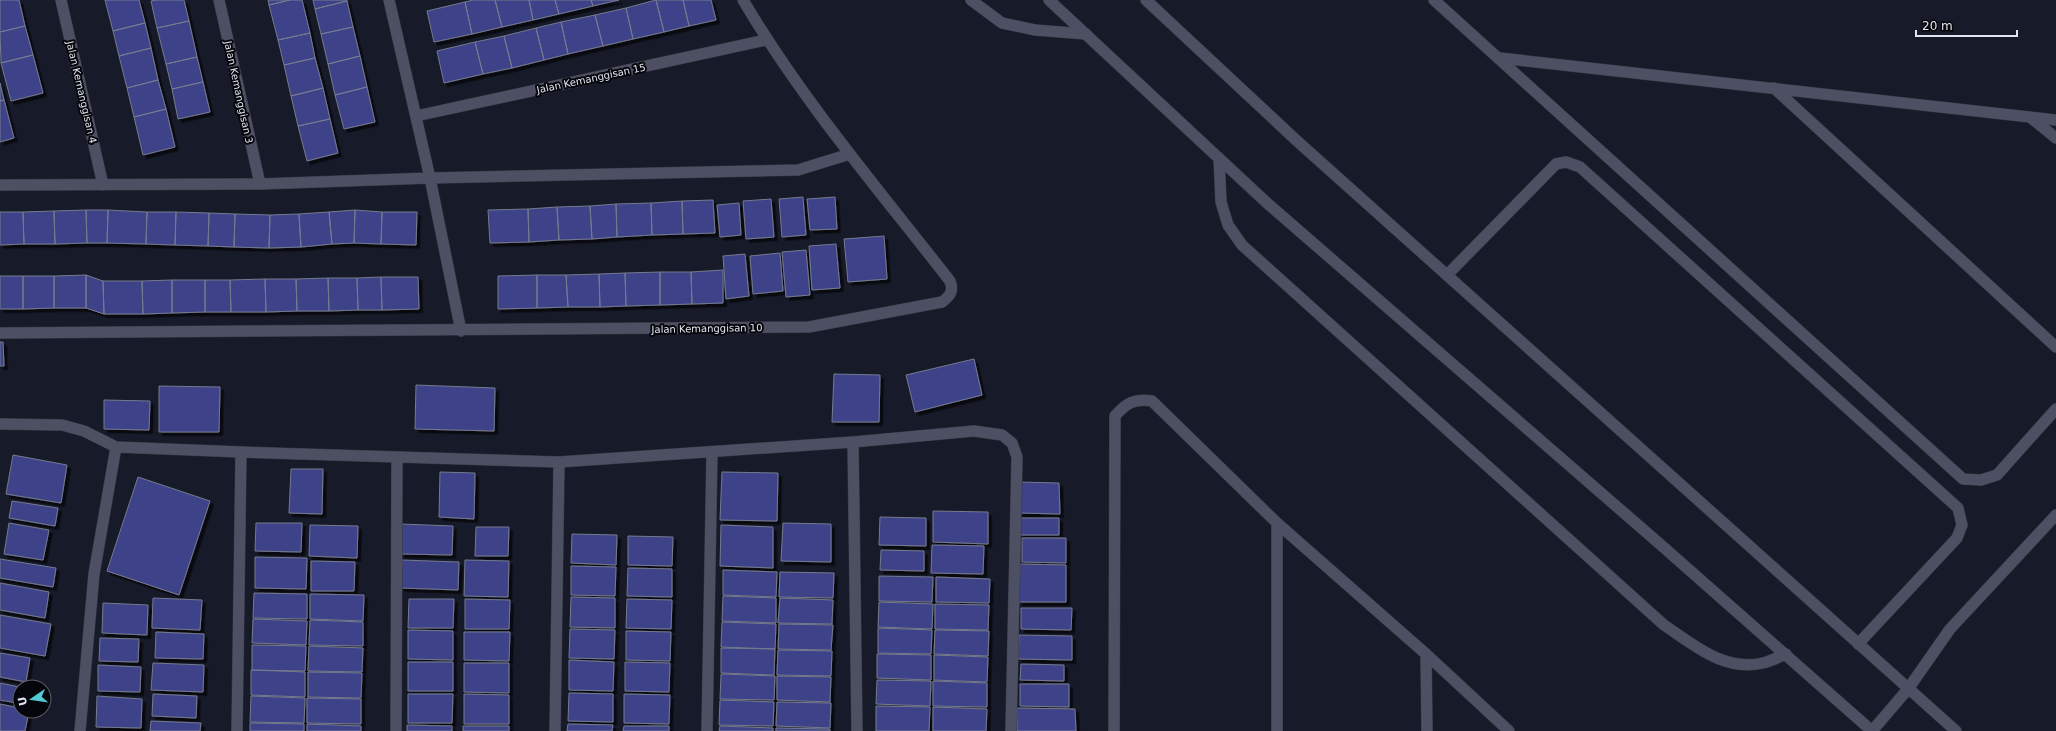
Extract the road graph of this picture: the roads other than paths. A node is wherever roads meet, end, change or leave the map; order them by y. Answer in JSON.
{"nodes":[{"id":1,"x":61,"y":0,"type":"edge"},
{"id":2,"x":219,"y":0,"type":"edge"},
{"id":3,"x":389,"y":0,"type":"edge"},
{"id":4,"x":743,"y":0,"type":"edge"},
{"id":5,"x":971,"y":0,"type":"edge"},
{"id":6,"x":1049,"y":0,"type":"edge"},
{"id":7,"x":1146,"y":0,"type":"edge"},
{"id":8,"x":1434,"y":0,"type":"edge"},
{"id":9,"x":1086,"y":34,"type":"junction"},
{"id":10,"x":766,"y":40,"type":"junction"},
{"id":11,"x":1500,"y":58,"type":"junction"},
{"id":12,"x":1774,"y":88,"type":"junction"},
{"id":13,"x":416,"y":116,"type":"junction"},
{"id":14,"x":2030,"y":117,"type":"junction"},
{"id":15,"x":2056,"y":120,"type":"edge"},
{"id":16,"x":2056,"y":138,"type":"edge"},
{"id":17,"x":850,"y":154,"type":"junction"},
{"id":18,"x":1219,"y":158,"type":"junction"},
{"id":19,"x":430,"y":178,"type":"junction"},
{"id":20,"x":260,"y":184,"type":"junction"},
{"id":21,"x":0,"y":185,"type":"edge"},
{"id":22,"x":103,"y":185,"type":"junction"},
{"id":23,"x":1447,"y":275,"type":"junction"},
{"id":24,"x":461,"y":331,"type":"junction"},
{"id":25,"x":0,"y":333,"type":"edge"},
{"id":26,"x":2056,"y":347,"type":"edge"},
{"id":27,"x":2056,"y":409,"type":"edge"},
{"id":28,"x":0,"y":424,"type":"edge"},
{"id":29,"x":853,"y":442,"type":"junction"},
{"id":30,"x":116,"y":447,"type":"junction"},
{"id":31,"x":241,"y":452,"type":"junction"},
{"id":32,"x":712,"y":452,"type":"junction"},
{"id":33,"x":397,"y":456,"type":"junction"},
{"id":34,"x":559,"y":462,"type":"junction"},
{"id":35,"x":2056,"y":515,"type":"edge"},
{"id":36,"x":1277,"y":523,"type":"junction"},
{"id":37,"x":1858,"y":644,"type":"junction"},
{"id":38,"x":1426,"y":654,"type":"junction"},
{"id":39,"x":1786,"y":654,"type":"junction"},
{"id":40,"x":1908,"y":689,"type":"junction"},
{"id":41,"x":80,"y":731,"type":"edge"},
{"id":42,"x":237,"y":731,"type":"edge"},
{"id":43,"x":396,"y":731,"type":"edge"},
{"id":44,"x":555,"y":731,"type":"edge"},
{"id":45,"x":707,"y":731,"type":"edge"},
{"id":46,"x":857,"y":731,"type":"edge"},
{"id":47,"x":1011,"y":731,"type":"edge"},
{"id":48,"x":1114,"y":731,"type":"edge"},
{"id":49,"x":1277,"y":731,"type":"edge"},
{"id":50,"x":1427,"y":731,"type":"edge"},
{"id":51,"x":1509,"y":731,"type":"edge"},
{"id":52,"x":1872,"y":731,"type":"edge"},
{"id":53,"x":1956,"y":731,"type":"edge"}],
"edges":[{"from":1,"to":22,"type":"street","name":"Jalan Kemanggisan 4"},
{"from":2,"to":20,"type":"street","name":"Jalan Kemanggisan 3"},
{"from":3,"to":13,"type":"street"},
{"from":4,"to":10,"type":"street"},
{"from":5,"to":9,"type":"street"},
{"from":6,"to":9,"type":"street"},
{"from":7,"to":23,"type":"street"},
{"from":8,"to":11,"type":"street"},
{"from":9,"to":18,"type":"street"},
{"from":10,"to":13,"type":"street","name":"Jalan Kemanggisan 15"},
{"from":10,"to":17,"type":"street"},
{"from":11,"to":12,"type":"street"},
{"from":11,"to":27,"type":"street"},
{"from":12,"to":14,"type":"street"},
{"from":12,"to":26,"type":"street"},
{"from":13,"to":19,"type":"street"},
{"from":14,"to":15,"type":"street"},
{"from":14,"to":16,"type":"street"},
{"from":17,"to":19,"type":"street"},
{"from":17,"to":24,"type":"street","name":"Jalan Kemanggisan 10"},
{"from":18,"to":39,"type":"street"},
{"from":18,"to":39,"type":"street"},
{"from":19,"to":20,"type":"street"},
{"from":19,"to":24,"type":"street"},
{"from":20,"to":22,"type":"street"},
{"from":21,"to":22,"type":"street"},
{"from":23,"to":37,"type":"street"},
{"from":23,"to":37,"type":"street"},
{"from":24,"to":25,"type":"street","name":"Jalan Kemanggisan 10"},
{"from":28,"to":30,"type":"street"},
{"from":29,"to":32,"type":"street"},
{"from":29,"to":46,"type":"street"},
{"from":29,"to":47,"type":"street"},
{"from":30,"to":31,"type":"street"},
{"from":30,"to":41,"type":"street"},
{"from":31,"to":33,"type":"street"},
{"from":31,"to":42,"type":"street"},
{"from":32,"to":34,"type":"street"},
{"from":32,"to":45,"type":"street"},
{"from":33,"to":34,"type":"street"},
{"from":33,"to":43,"type":"street"},
{"from":34,"to":44,"type":"street"},
{"from":35,"to":40,"type":"street"},
{"from":36,"to":38,"type":"street"},
{"from":36,"to":48,"type":"street"},
{"from":36,"to":49,"type":"street"},
{"from":37,"to":40,"type":"street"},
{"from":38,"to":50,"type":"street"},
{"from":38,"to":51,"type":"street"},
{"from":39,"to":52,"type":"street"},
{"from":40,"to":52,"type":"street"},
{"from":40,"to":53,"type":"street"}]}
